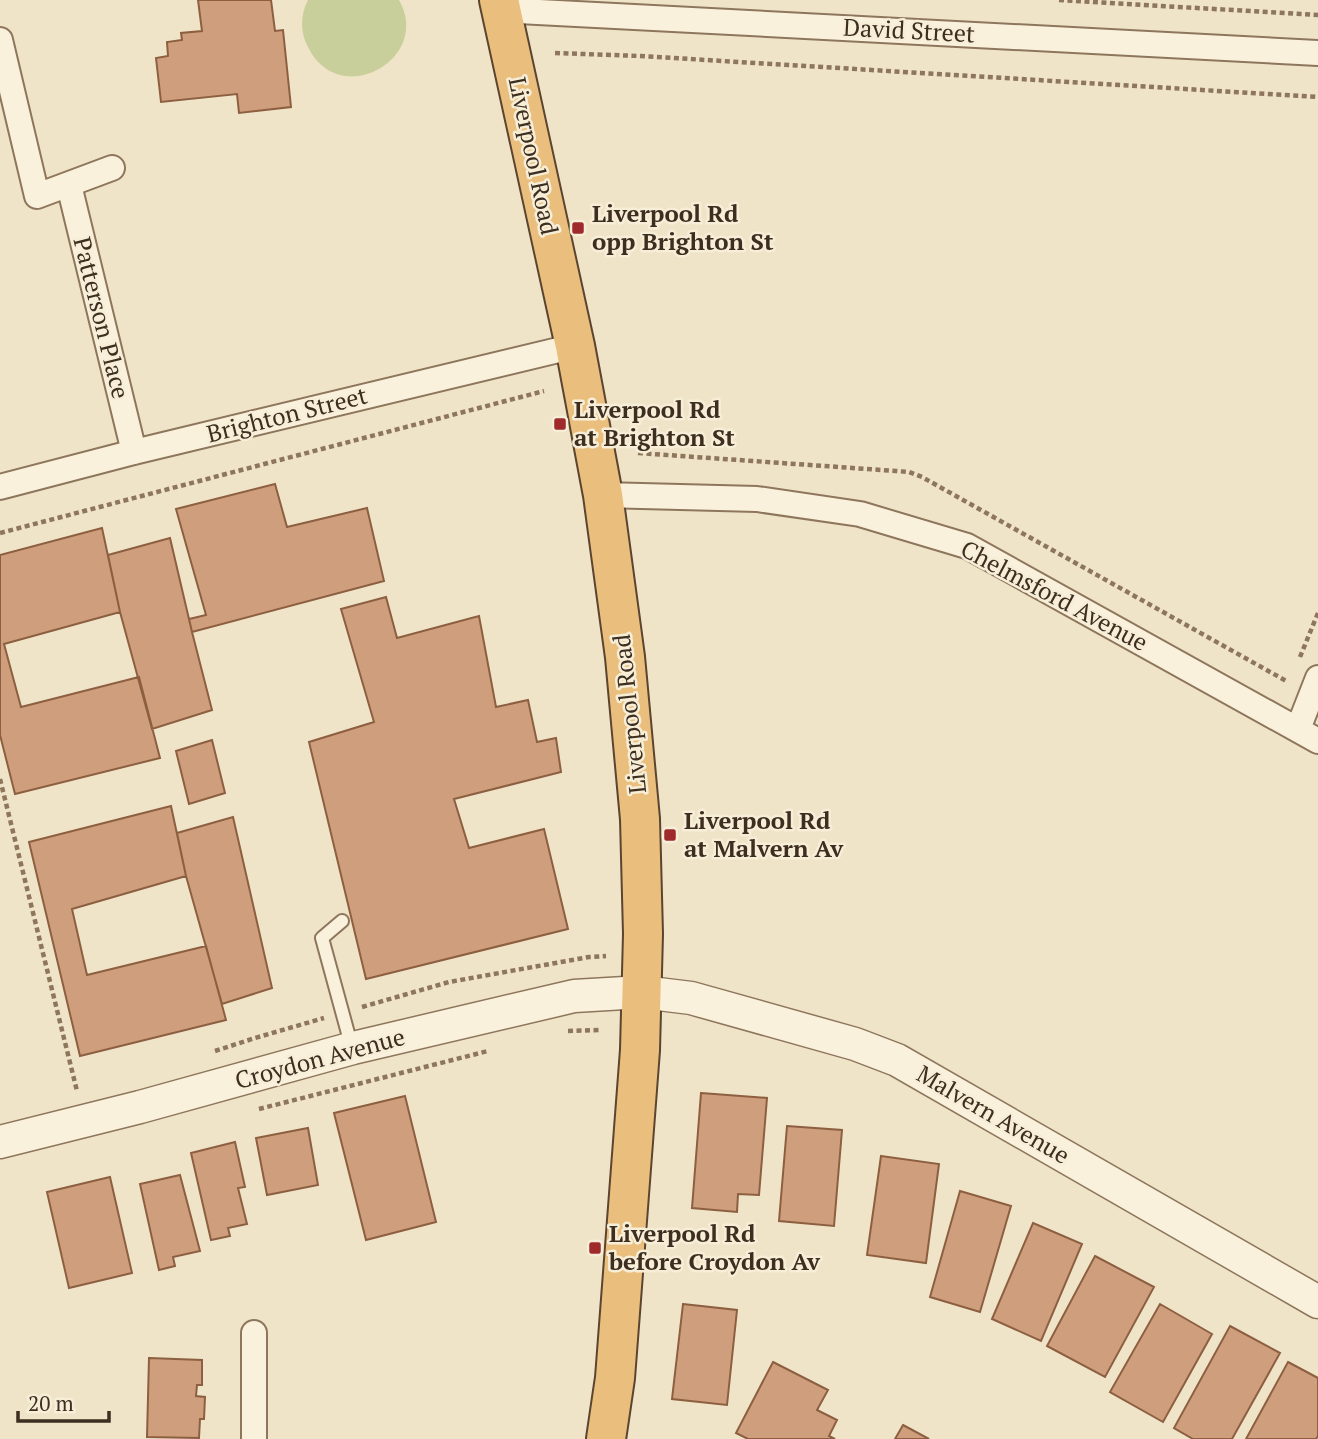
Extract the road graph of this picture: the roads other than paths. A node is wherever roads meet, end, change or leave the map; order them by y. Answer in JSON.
{"nodes":[{"id":1,"x":500,"y":5,"type":"edge"},
{"id":2,"x":0,"y":40,"type":"edge"},
{"id":3,"x":1318,"y":53,"type":"edge"},
{"id":4,"x":112,"y":168,"type":"dead end"},
{"id":5,"x":69,"y":185,"type":"junction"},
{"id":6,"x":575,"y":345,"type":"junction"},
{"id":7,"x":134,"y":452,"type":"junction"},
{"id":8,"x":0,"y":486,"type":"edge"},
{"id":9,"x":603,"y":495,"type":"junction"},
{"id":10,"x":1318,"y":678,"type":"edge"},
{"id":11,"x":1308,"y":735,"type":"edge"},
{"id":12,"x":342,"y":921,"type":"dead end"},
{"id":13,"x":642,"y":992,"type":"junction"},
{"id":14,"x":353,"y":1048,"type":"junction"},
{"id":15,"x":0,"y":1142,"type":"edge"},
{"id":16,"x":1318,"y":1303,"type":"edge"},
{"id":17,"x":254,"y":1333,"type":"dead end"},
{"id":18,"x":254,"y":1439,"type":"edge"},
{"id":19,"x":606,"y":1439,"type":"edge"}],
"edges":[{"from":1,"to":3,"type":"street","name":"David Street"},
{"from":1,"to":6,"type":"highway","name":"Liverpool Road"},
{"from":2,"to":5,"type":"street"},
{"from":4,"to":5,"type":"street"},
{"from":5,"to":7,"type":"street","name":"Patterson Place"},
{"from":6,"to":7,"type":"street","name":"Brighton Street"},
{"from":6,"to":9,"type":"highway","name":"Liverpool Road"},
{"from":7,"to":8,"type":"street","name":"Brighton Street"},
{"from":9,"to":11,"type":"street","name":"Chelmsford Avenue"},
{"from":9,"to":13,"type":"highway","name":"Liverpool Road"},
{"from":10,"to":11,"type":"street"},
{"from":12,"to":14,"type":"lane"},
{"from":13,"to":14,"type":"street","name":"Croydon Avenue"},
{"from":13,"to":16,"type":"street","name":"Malvern Avenue"},
{"from":13,"to":19,"type":"highway","name":"Liverpool Road"},
{"from":14,"to":15,"type":"street","name":"Croydon Avenue"},
{"from":17,"to":18,"type":"street"}]}
